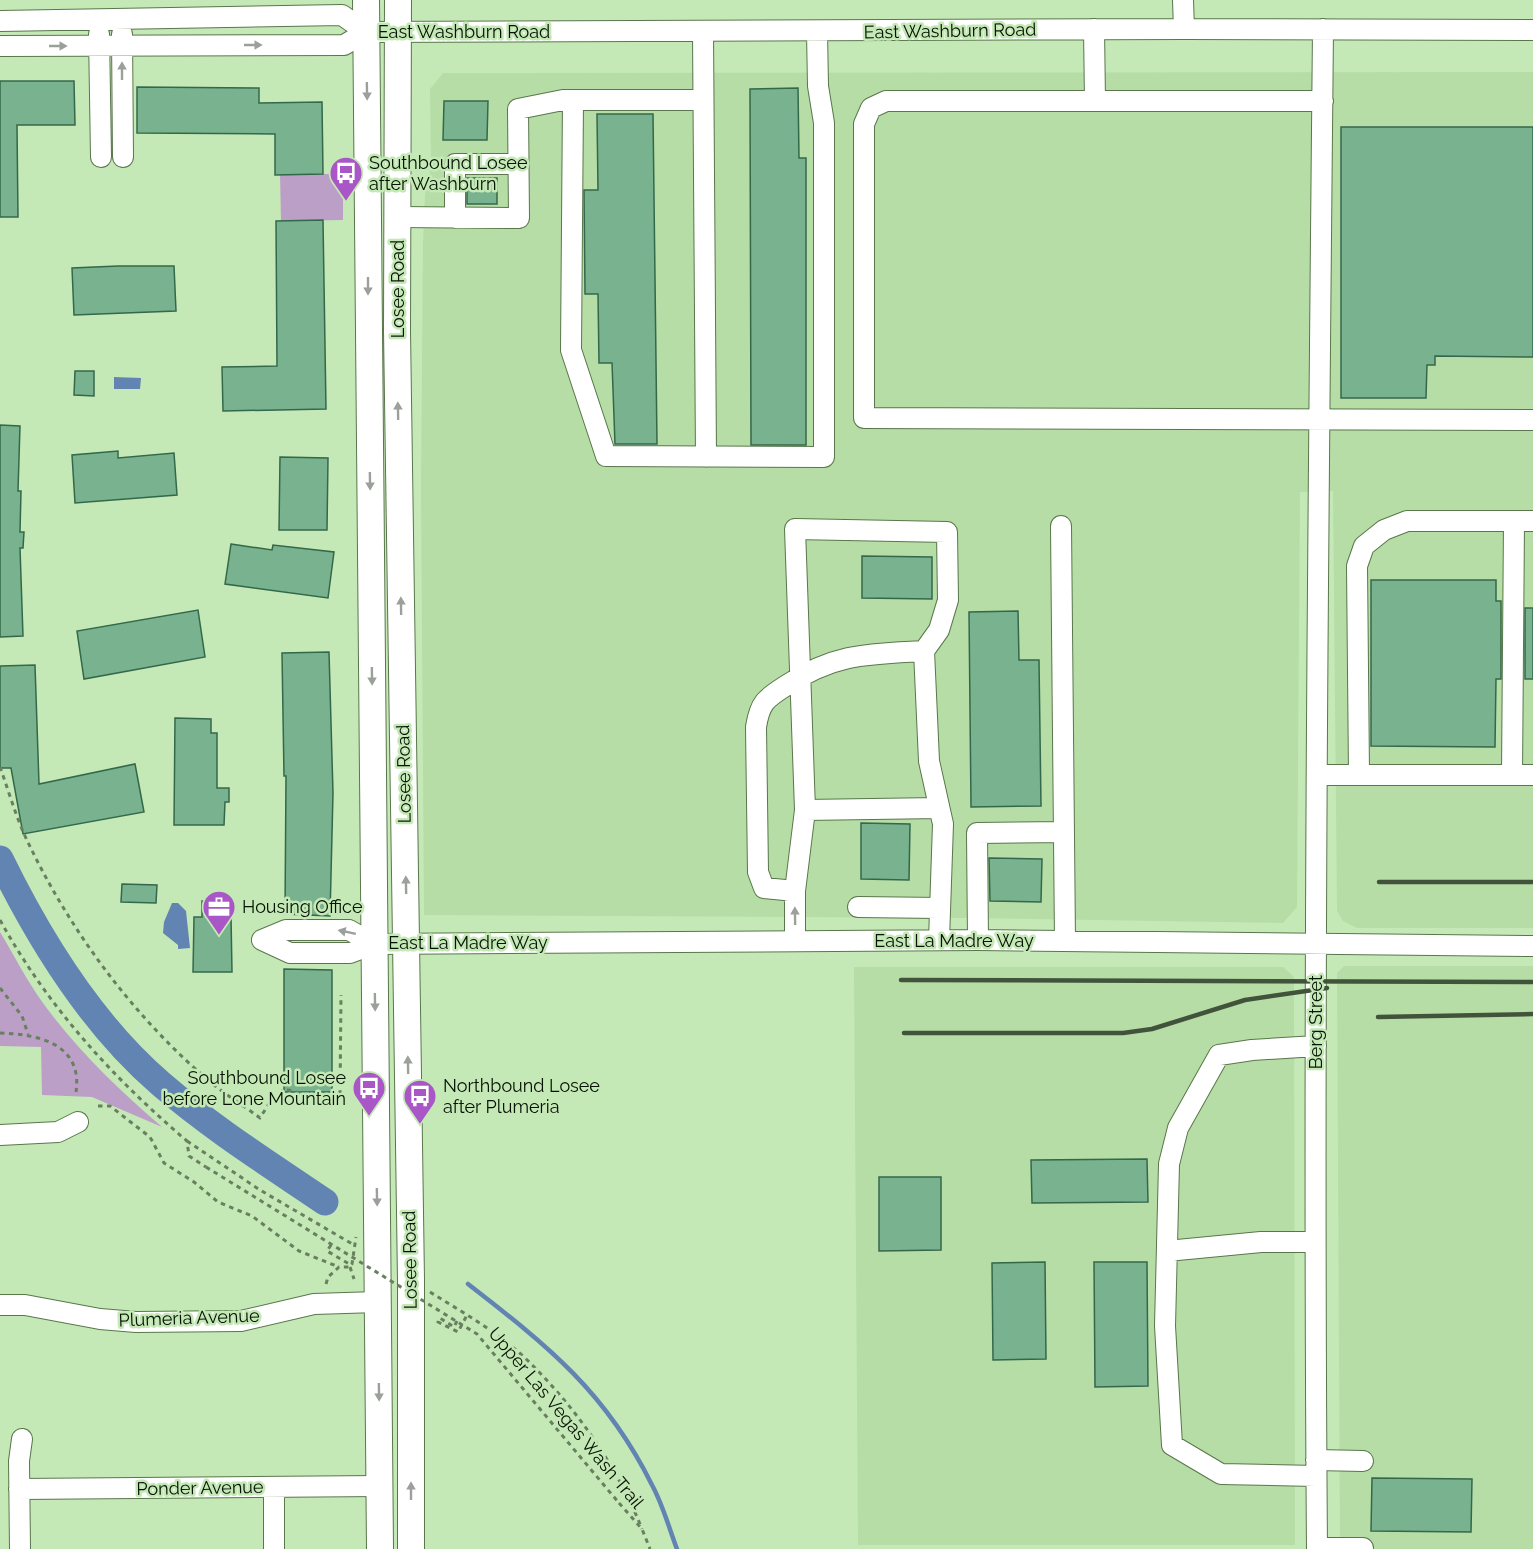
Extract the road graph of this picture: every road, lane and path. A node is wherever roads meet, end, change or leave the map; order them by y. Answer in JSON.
{"nodes":[{"id":1,"x":366,"y":0,"type":"edge"},
{"id":2,"x":398,"y":0,"type":"edge"},
{"id":3,"x":1184,"y":0,"type":"edge"},
{"id":4,"x":222,"y":9,"type":"edge"},
{"id":5,"x":123,"y":19,"type":"junction"},
{"id":6,"x":99,"y":20,"type":"junction"},
{"id":7,"x":0,"y":21,"type":"edge"},
{"id":8,"x":1184,"y":28,"type":"junction"},
{"id":9,"x":1094,"y":29,"type":"junction"},
{"id":10,"x":1323,"y":29,"type":"junction"},
{"id":11,"x":1533,"y":30,"type":"edge"},
{"id":12,"x":366,"y":32,"type":"junction"},
{"id":13,"x":703,"y":32,"type":"junction"},
{"id":14,"x":817,"y":32,"type":"junction"},
{"id":15,"x":399,"y":33,"type":"junction"},
{"id":16,"x":99,"y":45,"type":"junction"},
{"id":17,"x":123,"y":45,"type":"junction"},
{"id":18,"x":0,"y":46,"type":"edge"},
{"id":19,"x":100,"y":96,"type":"junction"},
{"id":20,"x":123,"y":96,"type":"junction"},
{"id":21,"x":573,"y":100,"type":"junction"},
{"id":22,"x":703,"y":100,"type":"junction"},
{"id":23,"x":1095,"y":101,"type":"junction"},
{"id":24,"x":1323,"y":101,"type":"junction"},
{"id":25,"x":101,"y":157,"type":"dead end"},
{"id":26,"x":123,"y":157,"type":"dead end"},
{"id":27,"x":518,"y":164,"type":"junction"},
{"id":28,"x":398,"y":217,"type":"junction"},
{"id":29,"x":455,"y":218,"type":"junction"},
{"id":30,"x":1318,"y":420,"type":"junction"},
{"id":31,"x":1533,"y":420,"type":"edge"},
{"id":32,"x":706,"y":457,"type":"junction"},
{"id":33,"x":1523,"y":521,"type":"edge"},
{"id":34,"x":1061,"y":526,"type":"dead end"},
{"id":35,"x":924,"y":651,"type":"junction"},
{"id":36,"x":801,"y":676,"type":"junction"},
{"id":37,"x":0,"y":767,"type":"edge"},
{"id":38,"x":1359,"y":774,"type":"junction"},
{"id":39,"x":1317,"y":775,"type":"junction"},
{"id":40,"x":1512,"y":775,"type":"junction"},
{"id":41,"x":1533,"y":775,"type":"edge"},
{"id":42,"x":939,"y":808,"type":"junction"},
{"id":43,"x":805,"y":810,"type":"junction"},
{"id":44,"x":1064,"y":832,"type":"junction"},
{"id":45,"x":795,"y":891,"type":"junction"},
{"id":46,"x":858,"y":907,"type":"dead end"},
{"id":47,"x":940,"y":908,"type":"junction"},
{"id":48,"x":0,"y":920,"type":"edge"},
{"id":49,"x":317,"y":930,"type":"junction"},
{"id":50,"x":939,"y":940,"type":"junction"},
{"id":51,"x":978,"y":940,"type":"junction"},
{"id":52,"x":795,"y":941,"type":"junction"},
{"id":53,"x":1065,"y":941,"type":"junction"},
{"id":54,"x":374,"y":944,"type":"junction"},
{"id":55,"x":407,"y":944,"type":"junction"},
{"id":56,"x":1317,"y":945,"type":"junction"},
{"id":57,"x":1533,"y":946,"type":"edge"},
{"id":58,"x":318,"y":953,"type":"junction"},
{"id":59,"x":0,"y":988,"type":"edge"},
{"id":60,"x":341,"y":995,"type":"dead end"},
{"id":61,"x":0,"y":1033,"type":"edge"},
{"id":62,"x":28,"y":1034,"type":"junction"},
{"id":63,"x":1316,"y":1046,"type":"junction"},
{"id":64,"x":76,"y":1092,"type":"dead end"},
{"id":65,"x":98,"y":1106,"type":"dead end"},
{"id":66,"x":78,"y":1122,"type":"dead end"},
{"id":67,"x":0,"y":1135,"type":"edge"},
{"id":68,"x":187,"y":1141,"type":"junction"},
{"id":69,"x":361,"y":1230,"type":"dead end"},
{"id":70,"x":1314,"y":1242,"type":"junction"},
{"id":71,"x":330,"y":1245,"type":"junction"},
{"id":72,"x":354,"y":1245,"type":"junction"},
{"id":73,"x":1167,"y":1251,"type":"junction"},
{"id":74,"x":350,"y":1266,"type":"junction"},
{"id":75,"x":339,"y":1267,"type":"junction"},
{"id":76,"x":354,"y":1279,"type":"dead end"},
{"id":77,"x":326,"y":1284,"type":"dead end"},
{"id":78,"x":426,"y":1290,"type":"dead end"},
{"id":79,"x":377,"y":1302,"type":"junction"},
{"id":80,"x":0,"y":1305,"type":"edge"},
{"id":81,"x":467,"y":1316,"type":"junction"},
{"id":82,"x":456,"y":1321,"type":"junction"},
{"id":83,"x":411,"y":1394,"type":"junction"},
{"id":84,"x":22,"y":1439,"type":"dead end"},
{"id":85,"x":1363,"y":1461,"type":"dead end"},
{"id":86,"x":1316,"y":1468,"type":"junction"},
{"id":87,"x":380,"y":1486,"type":"junction"},
{"id":88,"x":273,"y":1487,"type":"junction"},
{"id":89,"x":19,"y":1489,"type":"junction"},
{"id":90,"x":642,"y":1529,"type":"junction"},
{"id":91,"x":1363,"y":1548,"type":"edge"},
{"id":92,"x":20,"y":1549,"type":"edge"},
{"id":93,"x":274,"y":1549,"type":"edge"},
{"id":94,"x":380,"y":1549,"type":"edge"},
{"id":95,"x":411,"y":1549,"type":"edge"},
{"id":96,"x":650,"y":1549,"type":"edge"},
{"id":97,"x":1317,"y":1549,"type":"edge"}],
"edges":[{"from":1,"to":12,"type":"main road","name":"Losee Road"},
{"from":2,"to":15,"type":"main road","name":"Losee Road"},
{"from":3,"to":8,"type":"street"},
{"from":4,"to":5,"type":"street","name":"East Washburn Road"},
{"from":4,"to":12,"type":"street","name":"East Washburn Road"},
{"from":5,"to":6,"type":"street","name":"East Washburn Road"},
{"from":5,"to":17,"type":"street"},
{"from":6,"to":7,"type":"street","name":"East Washburn Road"},
{"from":6,"to":16,"type":"street"},
{"from":8,"to":9,"type":"street","name":"East Washburn Road"},
{"from":8,"to":10,"type":"street","name":"East Washburn Road"},
{"from":9,"to":14,"type":"street","name":"East Washburn Road"},
{"from":9,"to":23,"type":"street"},
{"from":10,"to":11,"type":"street","name":"East Washburn Road"},
{"from":10,"to":24,"type":"street","name":"Berg Street"},
{"from":12,"to":15,"type":"street","name":"East Washburn Road"},
{"from":17,"to":12,"type":"street","name":"East Washburn Road","one_way":true},
{"from":12,"to":54,"type":"main road","name":"Losee Road","one_way":true},
{"from":13,"to":14,"type":"street","name":"East Washburn Road"},
{"from":13,"to":15,"type":"street","name":"East Washburn Road"},
{"from":13,"to":22,"type":"street"},
{"from":14,"to":32,"type":"street"},
{"from":15,"to":28,"type":"main road","name":"Losee Road"},
{"from":16,"to":17,"type":"street","name":"East Washburn Road"},
{"from":18,"to":16,"type":"street","name":"East Washburn Road","one_way":true},
{"from":16,"to":19,"type":"street"},
{"from":20,"to":17,"type":"street","one_way":true},
{"from":19,"to":20,"type":"street"},
{"from":19,"to":25,"type":"street"},
{"from":20,"to":26,"type":"street"},
{"from":21,"to":22,"type":"street"},
{"from":21,"to":27,"type":"street"},
{"from":21,"to":32,"type":"street"},
{"from":22,"to":32,"type":"street"},
{"from":23,"to":24,"type":"street"},
{"from":23,"to":30,"type":"street"},
{"from":24,"to":30,"type":"street","name":"Berg Street"},
{"from":27,"to":29,"type":"street"},
{"from":27,"to":29,"type":"street"},
{"from":28,"to":29,"type":"street"},
{"from":55,"to":28,"type":"main road","name":"Losee Road","one_way":true},
{"from":30,"to":31,"type":"street"},
{"from":30,"to":39,"type":"street","name":"Berg Street"},
{"from":33,"to":38,"type":"street"},
{"from":33,"to":40,"type":"street"},
{"from":34,"to":44,"type":"street"},
{"from":35,"to":36,"type":"street"},
{"from":35,"to":36,"type":"street"},
{"from":35,"to":42,"type":"street"},
{"from":36,"to":43,"type":"street"},
{"from":36,"to":45,"type":"street"},
{"from":37,"to":60,"type":"path"},
{"from":38,"to":39,"type":"street"},
{"from":38,"to":40,"type":"street"},
{"from":39,"to":56,"type":"street","name":"Berg Street"},
{"from":40,"to":41,"type":"street"},
{"from":42,"to":43,"type":"street"},
{"from":42,"to":47,"type":"street"},
{"from":43,"to":45,"type":"street"},
{"from":44,"to":51,"type":"street"},
{"from":44,"to":53,"type":"street"},
{"from":52,"to":45,"type":"street","one_way":true},
{"from":46,"to":47,"type":"street"},
{"from":47,"to":50,"type":"street"},
{"from":48,"to":68,"type":"path","name":"Upper Las Vegas Wash Trail"},
{"from":54,"to":49,"type":"street","name":"East La Madre Way","one_way":true},
{"from":49,"to":58,"type":"street"},
{"from":49,"to":58,"type":"street","name":"East La Madre Way"},
{"from":50,"to":51,"type":"street","name":"East La Madre Way"},
{"from":50,"to":52,"type":"street","name":"East La Madre Way"},
{"from":51,"to":53,"type":"street","name":"East La Madre Way"},
{"from":52,"to":55,"type":"street","name":"East La Madre Way"},
{"from":53,"to":56,"type":"street","name":"East La Madre Way"},
{"from":54,"to":55,"type":"street","name":"East La Madre Way"},
{"from":54,"to":58,"type":"street","name":"East La Madre Way"},
{"from":54,"to":79,"type":"main road","name":"Losee Road","one_way":true},
{"from":83,"to":55,"type":"main road","name":"Losee Road","one_way":true},
{"from":56,"to":57,"type":"street","name":"East La Madre Way"},
{"from":56,"to":63,"type":"street","name":"Berg Street"},
{"from":59,"to":62,"type":"path"},
{"from":61,"to":62,"type":"path"},
{"from":62,"to":64,"type":"path"},
{"from":63,"to":70,"type":"street","name":"Berg Street"},
{"from":63,"to":73,"type":"street"},
{"from":65,"to":75,"type":"path"},
{"from":66,"to":67,"type":"street"},
{"from":68,"to":71,"type":"path","name":"Upper Las Vegas Wash Trail","bridge":true},
{"from":68,"to":72,"type":"path"},
{"from":69,"to":72,"type":"path"},
{"from":70,"to":73,"type":"street"},
{"from":70,"to":86,"type":"street","name":"Berg Street"},
{"from":71,"to":74,"type":"path"},
{"from":71,"to":82,"type":"path","name":"Upper Las Vegas Wash Trail","bridge":true},
{"from":72,"to":74,"type":"path"},
{"from":73,"to":86,"type":"street"},
{"from":74,"to":75,"type":"path"},
{"from":74,"to":76,"type":"path"},
{"from":75,"to":77,"type":"path"},
{"from":78,"to":81,"type":"path"},
{"from":79,"to":80,"type":"street","name":"Plumeria Avenue"},
{"from":79,"to":83,"type":"main road"},
{"from":79,"to":87,"type":"main road","name":"Losee Road","one_way":true},
{"from":81,"to":82,"type":"path"},
{"from":81,"to":90,"type":"path"},
{"from":82,"to":90,"type":"path","name":"Upper Las Vegas Wash Trail","bridge":true},
{"from":95,"to":83,"type":"main road","name":"Losee Road","one_way":true},
{"from":84,"to":89,"type":"street"},
{"from":85,"to":86,"type":"street"},
{"from":86,"to":97,"type":"street","name":"Berg Street"},
{"from":87,"to":88,"type":"street","name":"Ponder Avenue"},
{"from":87,"to":94,"type":"main road","name":"Losee Road"},
{"from":88,"to":89,"type":"street","name":"Ponder Avenue"},
{"from":88,"to":93,"type":"street"},
{"from":89,"to":92,"type":"street"},
{"from":90,"to":96,"type":"path","name":"Upper Las Vegas Wash Trail"},
{"from":91,"to":97,"type":"street"}]}
